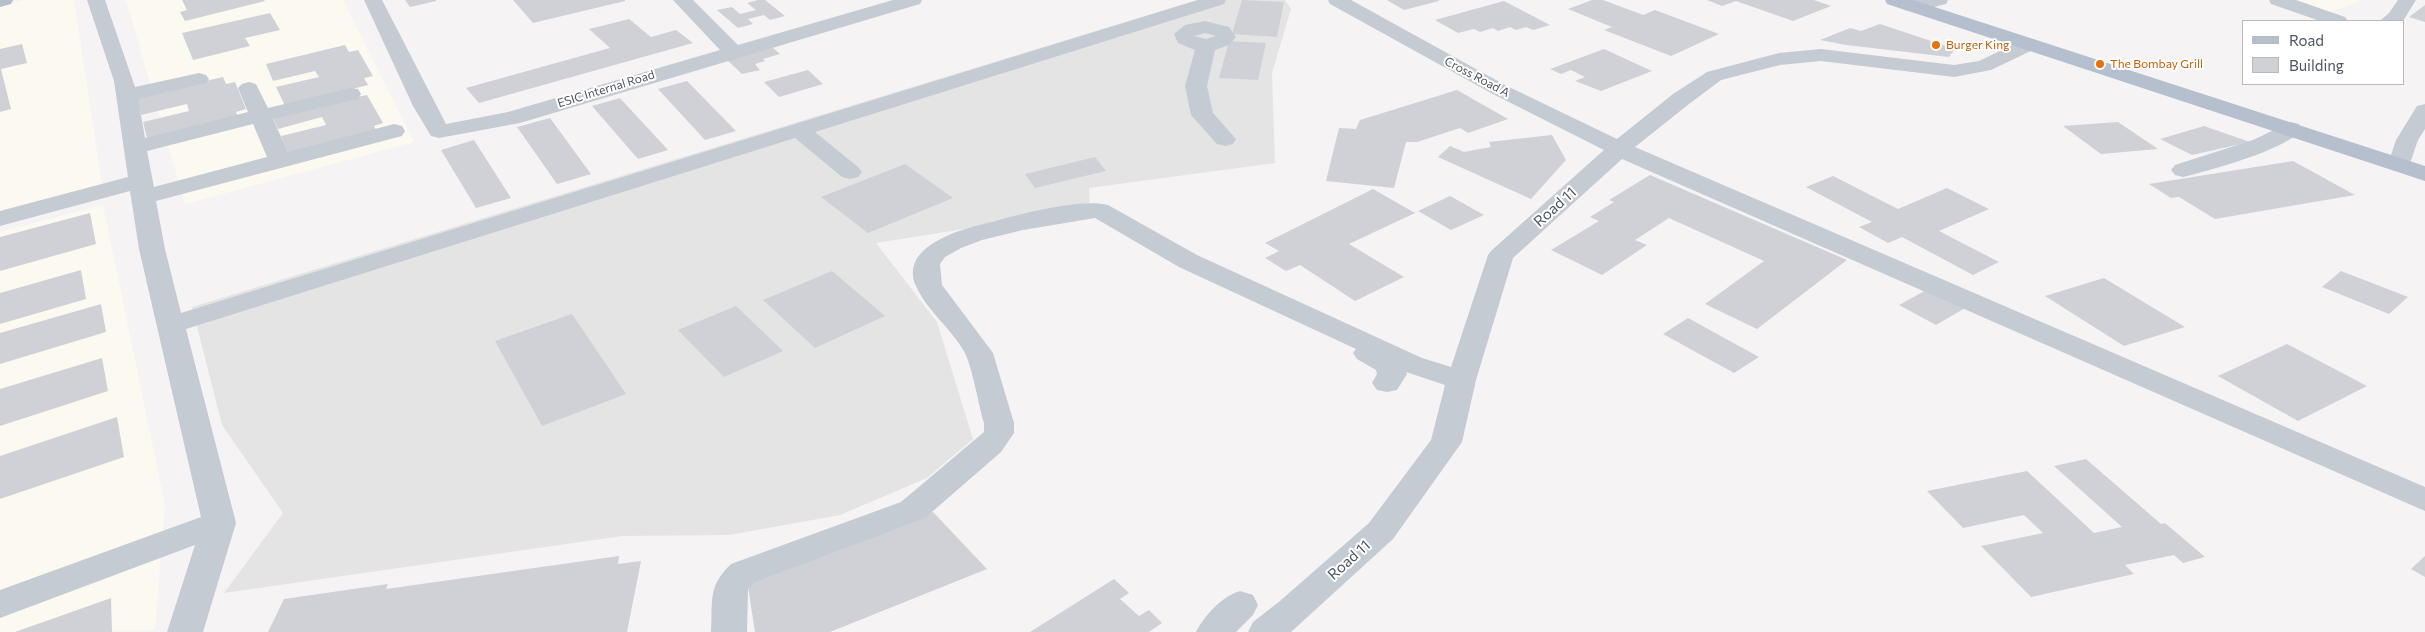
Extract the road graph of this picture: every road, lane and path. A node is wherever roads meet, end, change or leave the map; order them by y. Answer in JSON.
{"nodes":[{"id":1,"x":4,"y":0,"type":"edge"},
{"id":2,"x":96,"y":0,"type":"edge"},
{"id":3,"x":373,"y":0,"type":"edge"},
{"id":4,"x":682,"y":0,"type":"edge"},
{"id":5,"x":913,"y":0,"type":"edge"},
{"id":6,"x":1217,"y":0,"type":"edge"},
{"id":7,"x":1337,"y":0,"type":"edge"},
{"id":8,"x":1939,"y":0,"type":"edge"},
{"id":9,"x":2278,"y":0,"type":"edge"},
{"id":10,"x":2407,"y":0,"type":"edge"},
{"id":11,"x":0,"y":1,"type":"edge"},
{"id":12,"x":1903,"y":3,"type":"edge"},
{"id":13,"x":2335,"y":20,"type":"edge"},
{"id":14,"x":2391,"y":20,"type":"edge"},
{"id":15,"x":1143,"y":23,"type":"junction"},
{"id":16,"x":2028,"y":44,"type":"junction"},
{"id":17,"x":733,"y":52,"type":"junction"},
{"id":18,"x":199,"y":79,"type":"dead end"},
{"id":19,"x":249,"y":88,"type":"dead end"},
{"id":20,"x":350,"y":94,"type":"dead end"},
{"id":21,"x":127,"y":95,"type":"junction"},
{"id":22,"x":2425,"y":110,"type":"edge"},
{"id":23,"x":261,"y":116,"type":"junction"},
{"id":24,"x":2291,"y":129,"type":"junction"},
{"id":25,"x":799,"y":130,"type":"junction"},
{"id":26,"x":394,"y":131,"type":"dead end"},
{"id":27,"x":1225,"y":140,"type":"dead end"},
{"id":28,"x":135,"y":148,"type":"junction"},
{"id":29,"x":1619,"y":150,"type":"junction"},
{"id":30,"x":280,"y":161,"type":"junction"},
{"id":31,"x":2400,"y":164,"type":"junction"},
{"id":32,"x":2183,"y":170,"type":"dead end"},
{"id":33,"x":850,"y":172,"type":"dead end"},
{"id":34,"x":2425,"y":174,"type":"edge"},
{"id":35,"x":142,"y":190,"type":"junction"},
{"id":36,"x":0,"y":219,"type":"edge"},
{"id":37,"x":1186,"y":260,"type":"junction"},
{"id":38,"x":171,"y":325,"type":"junction"},
{"id":39,"x":1461,"y":380,"type":"junction"},
{"id":40,"x":1387,"y":383,"type":"dead end"},
{"id":41,"x":2425,"y":500,"type":"edge"},
{"id":42,"x":219,"y":523,"type":"junction"},
{"id":43,"x":0,"y":604,"type":"edge"},
{"id":44,"x":1240,"y":605,"type":"dead end"},
{"id":45,"x":185,"y":632,"type":"edge"},
{"id":46,"x":729,"y":632,"type":"edge"},
{"id":47,"x":1214,"y":632,"type":"edge"},
{"id":48,"x":1266,"y":632,"type":"edge"}],
"edges":[{"from":1,"to":11,"type":"main road"},
{"from":2,"to":21,"type":"street"},
{"from":3,"to":17,"type":"street","name":"ESIC Internal Road"},
{"from":4,"to":17,"type":"street"},
{"from":5,"to":17,"type":"street","name":"ESIC Internal Road"},
{"from":6,"to":15,"type":"street"},
{"from":7,"to":29,"type":"street","name":"Cross Road A"},
{"from":8,"to":12,"type":"street"},
{"from":9,"to":13,"type":"street"},
{"from":10,"to":14,"type":"street"},
{"from":12,"to":16,"type":"main road"},
{"from":15,"to":25,"type":"street"},
{"from":15,"to":27,"type":"street"},
{"from":16,"to":24,"type":"main road"},
{"from":16,"to":29,"type":"street","name":"Road 11"},
{"from":18,"to":21,"type":"street"},
{"from":19,"to":23,"type":"street"},
{"from":20,"to":23,"type":"street"},
{"from":21,"to":28,"type":"street"},
{"from":22,"to":31,"type":"street"},
{"from":23,"to":28,"type":"street"},
{"from":23,"to":30,"type":"street"},
{"from":24,"to":31,"type":"main road"},
{"from":24,"to":32,"type":"street"},
{"from":25,"to":33,"type":"street"},
{"from":25,"to":38,"type":"street"},
{"from":26,"to":30,"type":"street"},
{"from":28,"to":35,"type":"street"},
{"from":29,"to":39,"type":"street","name":"Road 11"},
{"from":29,"to":41,"type":"street","name":"Cross Road A"},
{"from":30,"to":35,"type":"street"},
{"from":31,"to":34,"type":"main road"},
{"from":35,"to":36,"type":"street"},
{"from":35,"to":38,"type":"street"},
{"from":37,"to":39,"type":"street"},
{"from":37,"to":40,"type":"street"},
{"from":37,"to":46,"type":"street"},
{"from":38,"to":42,"type":"street"},
{"from":39,"to":48,"type":"street","name":"Road 11"},
{"from":42,"to":43,"type":"street"},
{"from":42,"to":45,"type":"street"},
{"from":44,"to":47,"type":"street"}]}
